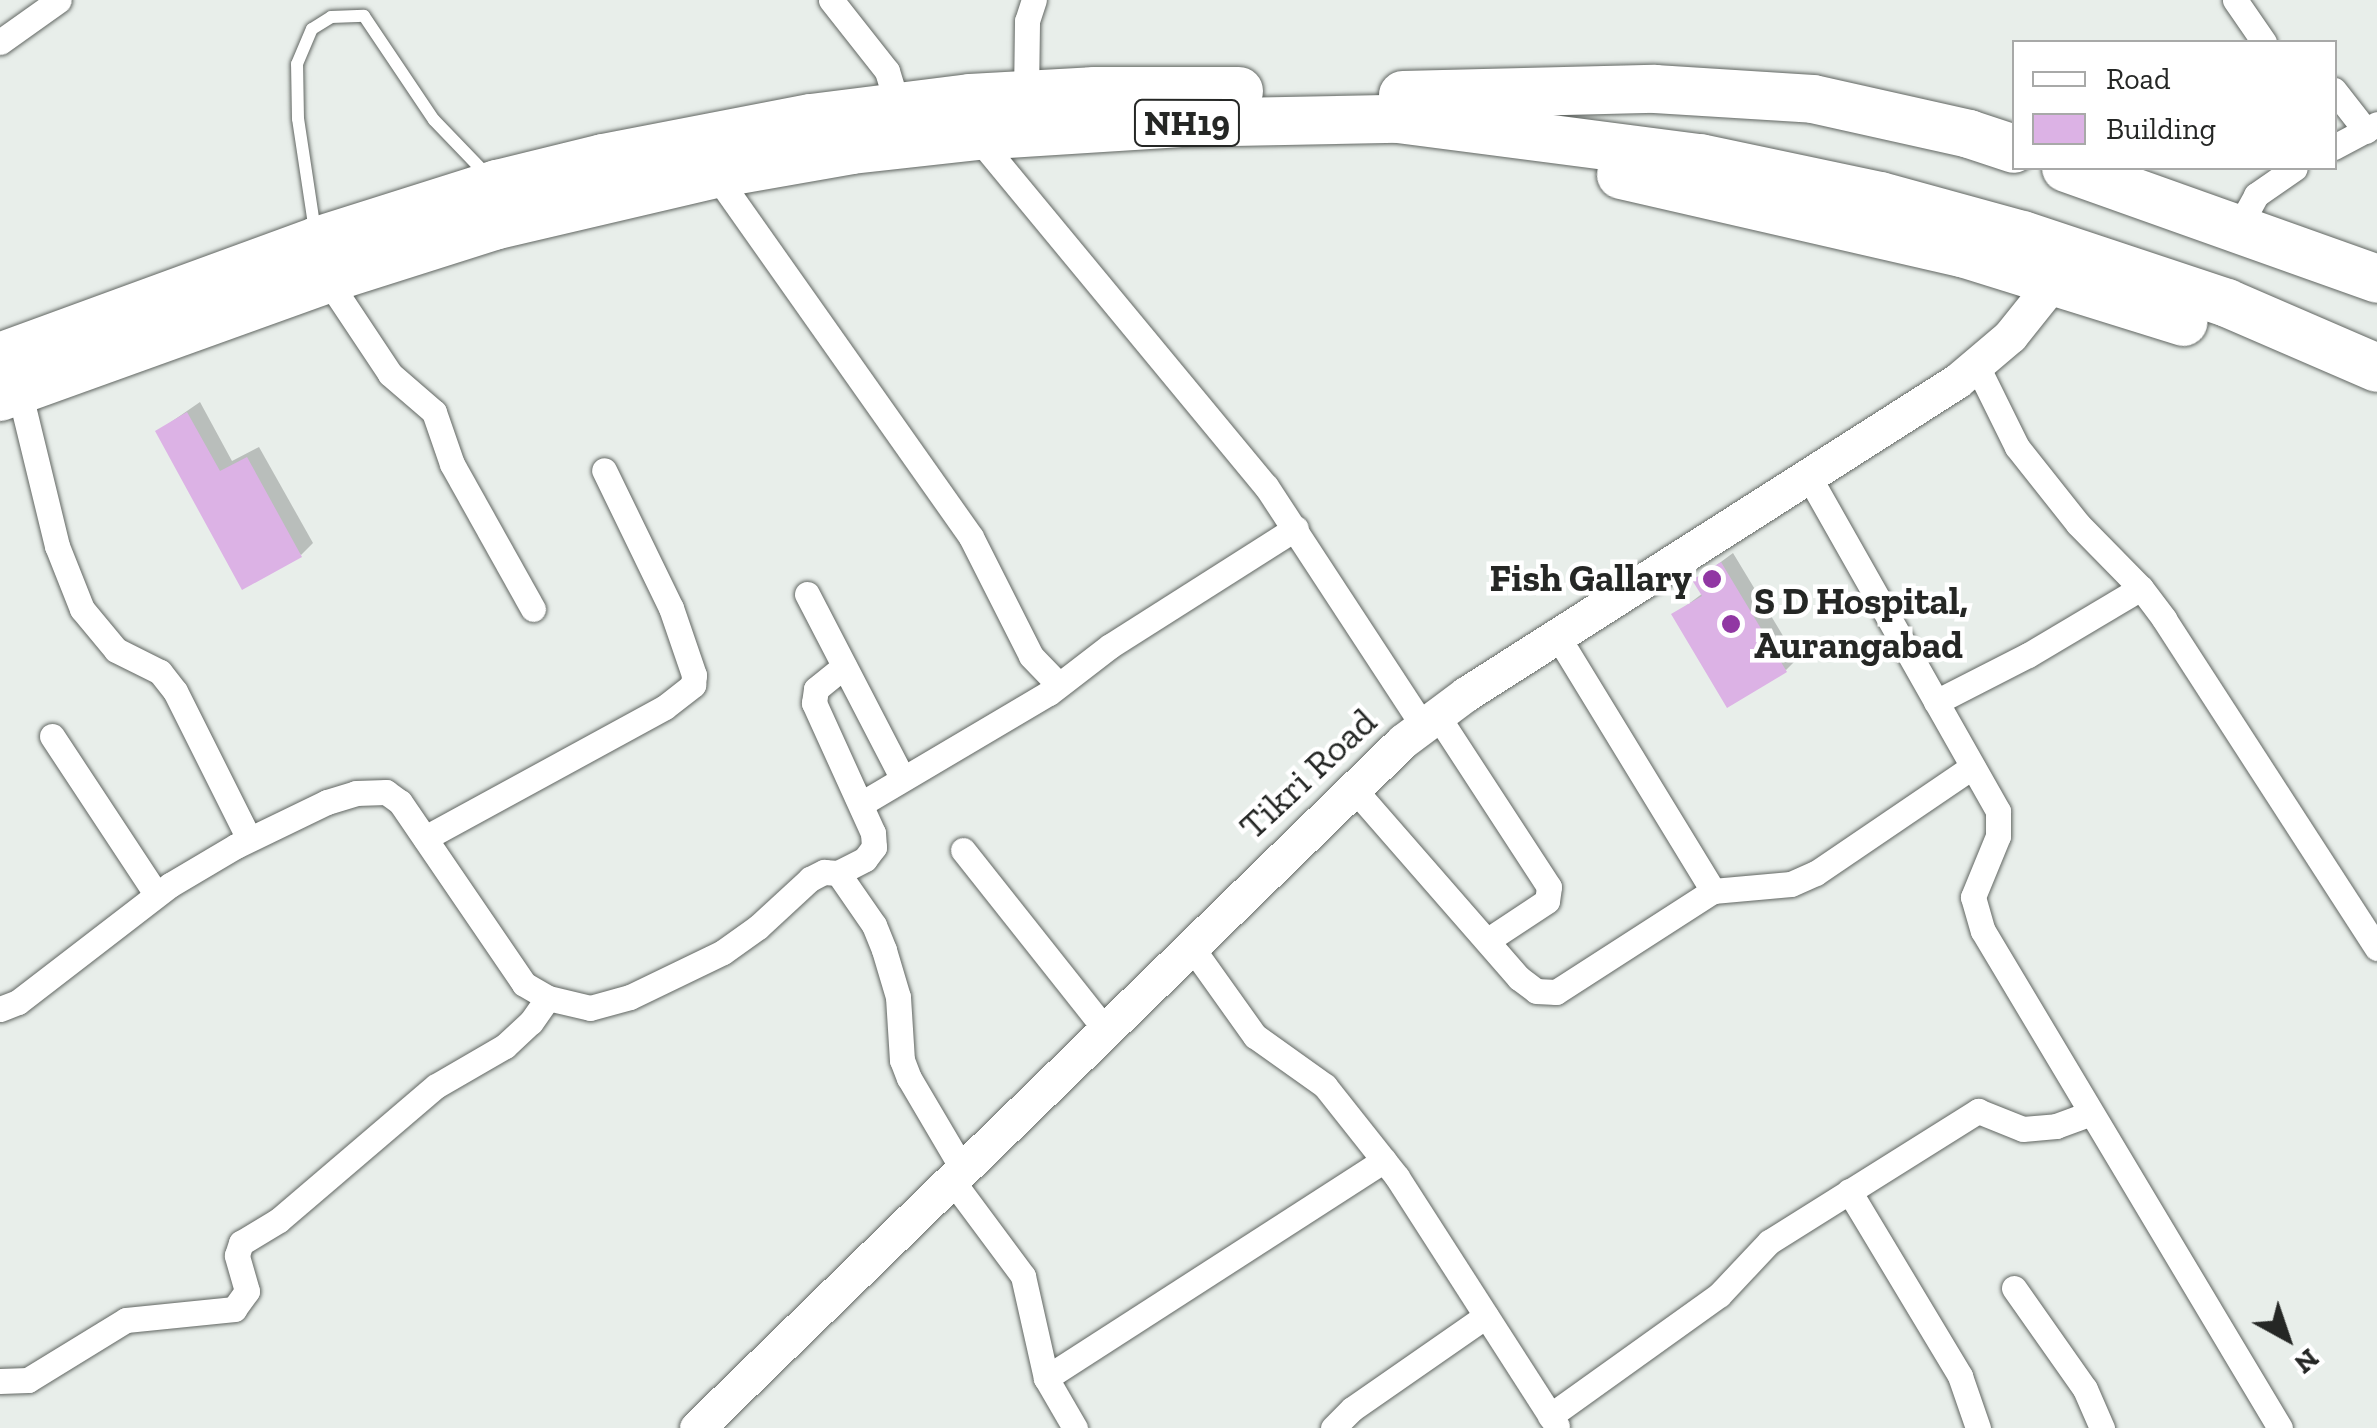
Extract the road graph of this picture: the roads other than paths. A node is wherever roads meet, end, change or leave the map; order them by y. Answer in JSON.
{"nodes":[{"id":1,"x":59,"y":0,"type":"edge"},
{"id":2,"x":831,"y":0,"type":"edge"},
{"id":3,"x":1034,"y":0,"type":"edge"},
{"id":4,"x":2234,"y":0,"type":"edge"},
{"id":5,"x":2263,"y":40,"type":"edge"},
{"id":6,"x":0,"y":42,"type":"edge"},
{"id":7,"x":2337,"y":93,"type":"edge"},
{"id":8,"x":1026,"y":95,"type":"junction"},
{"id":9,"x":898,"y":106,"type":"junction"},
{"id":10,"x":1396,"y":107,"type":"junction"},
{"id":11,"x":2371,"y":127,"type":"edge"},
{"id":12,"x":976,"y":136,"type":"junction"},
{"id":13,"x":2337,"y":146,"type":"edge"},
{"id":14,"x":2012,"y":149,"type":"edge"},
{"id":15,"x":2072,"y":170,"type":"edge"},
{"id":16,"x":2292,"y":170,"type":"edge"},
{"id":17,"x":715,"y":174,"type":"junction"},
{"id":18,"x":497,"y":184,"type":"junction"},
{"id":19,"x":2238,"y":228,"type":"junction"},
{"id":20,"x":322,"y":260,"type":"junction"},
{"id":21,"x":2377,"y":279,"type":"edge"},
{"id":22,"x":2054,"y":281,"type":"junction"},
{"id":23,"x":2377,"y":334,"type":"edge"},
{"id":24,"x":1977,"y":366,"type":"junction"},
{"id":25,"x":2377,"y":368,"type":"edge"},
{"id":26,"x":6,"y":382,"type":"edge"},
{"id":27,"x":2377,"y":400,"type":"edge"},
{"id":28,"x":604,"y":470,"type":"dead end"},
{"id":29,"x":1809,"y":477,"type":"junction"},
{"id":30,"x":1296,"y":528,"type":"junction"},
{"id":31,"x":2142,"y":588,"type":"junction"},
{"id":32,"x":807,"y":594,"type":"dead end"},
{"id":33,"x":534,"y":609,"type":"dead end"},
{"id":34,"x":1558,"y":636,"type":"junction"},
{"id":35,"x":844,"y":666,"type":"junction"},
{"id":36,"x":1059,"y":685,"type":"junction"},
{"id":37,"x":1936,"y":702,"type":"junction"},
{"id":38,"x":1430,"y":720,"type":"junction"},
{"id":39,"x":52,"y":736,"type":"dead end"},
{"id":40,"x":1972,"y":767,"type":"junction"},
{"id":41,"x":902,"y":777,"type":"junction"},
{"id":42,"x":1354,"y":788,"type":"junction"},
{"id":43,"x":861,"y":804,"type":"junction"},
{"id":44,"x":425,"y":838,"type":"junction"},
{"id":45,"x":249,"y":839,"type":"junction"},
{"id":46,"x":963,"y":850,"type":"dead end"},
{"id":47,"x":838,"y":874,"type":"junction"},
{"id":48,"x":1713,"y":890,"type":"junction"},
{"id":49,"x":156,"y":894,"type":"junction"},
{"id":50,"x":1488,"y":940,"type":"junction"},
{"id":51,"x":1190,"y":945,"type":"junction"},
{"id":52,"x":2377,"y":948,"type":"edge"},
{"id":53,"x":548,"y":998,"type":"junction"},
{"id":54,"x":0,"y":1009,"type":"edge"},
{"id":55,"x":1105,"y":1029,"type":"junction"},
{"id":56,"x":2091,"y":1113,"type":"junction"},
{"id":57,"x":1384,"y":1160,"type":"junction"},
{"id":58,"x":956,"y":1174,"type":"junction"},
{"id":59,"x":1849,"y":1192,"type":"junction"},
{"id":60,"x":2014,"y":1288,"type":"dead end"},
{"id":61,"x":1486,"y":1316,"type":"junction"},
{"id":62,"x":1046,"y":1378,"type":"junction"},
{"id":63,"x":0,"y":1381,"type":"edge"},
{"id":64,"x":1554,"y":1422,"type":"edge"},
{"id":65,"x":711,"y":1423,"type":"edge"},
{"id":66,"x":1075,"y":1428,"type":"edge"},
{"id":67,"x":1333,"y":1428,"type":"edge"},
{"id":68,"x":1978,"y":1428,"type":"edge"},
{"id":69,"x":2102,"y":1428,"type":"edge"},
{"id":70,"x":2280,"y":1428,"type":"edge"}],
"edges":[{"from":1,"to":6,"type":"street"},
{"from":2,"to":9,"type":"street"},
{"from":3,"to":8,"type":"street"},
{"from":4,"to":5,"type":"street"},
{"from":7,"to":11,"type":"street"},
{"from":8,"to":9,"type":"highway","number":"NH19"},
{"from":8,"to":10,"type":"highway","number":"NH19"},
{"from":9,"to":18,"type":"highway","number":"NH19"},
{"from":10,"to":12,"type":"highway","number":"NH19"},
{"from":10,"to":14,"type":"highway"},
{"from":10,"to":22,"type":"highway"},
{"from":10,"to":23,"type":"highway","number":"NH19"},
{"from":10,"to":25,"type":"highway","number":"NH19"},
{"from":11,"to":13,"type":"street"},
{"from":12,"to":17,"type":"highway","number":"NH19"},
{"from":12,"to":30,"type":"street"},
{"from":15,"to":19,"type":"highway"},
{"from":16,"to":19,"type":"street"},
{"from":17,"to":20,"type":"highway","number":"NH19"},
{"from":17,"to":36,"type":"street"},
{"from":18,"to":20,"type":"highway","number":"NH19"},
{"from":18,"to":20,"type":"lane"},
{"from":19,"to":21,"type":"highway"},
{"from":20,"to":26,"type":"highway","number":"NH19"},
{"from":20,"to":33,"type":"street"},
{"from":22,"to":24,"type":"street","name":"Tikri Road"},
{"from":22,"to":27,"type":"highway"},
{"from":24,"to":29,"type":"street","name":"Tikri Road"},
{"from":24,"to":31,"type":"street"},
{"from":26,"to":45,"type":"street"},
{"from":28,"to":44,"type":"street"},
{"from":29,"to":34,"type":"street","name":"Tikri Road"},
{"from":29,"to":37,"type":"street"},
{"from":30,"to":36,"type":"street"},
{"from":30,"to":38,"type":"street"},
{"from":31,"to":37,"type":"street"},
{"from":31,"to":52,"type":"street"},
{"from":32,"to":35,"type":"street"},
{"from":34,"to":38,"type":"street","name":"Tikri Road"},
{"from":34,"to":48,"type":"street"},
{"from":35,"to":41,"type":"street"},
{"from":35,"to":43,"type":"street"},
{"from":36,"to":41,"type":"street"},
{"from":37,"to":40,"type":"street"},
{"from":38,"to":42,"type":"street","name":"Tikri Road"},
{"from":38,"to":50,"type":"street"},
{"from":39,"to":49,"type":"street"},
{"from":40,"to":48,"type":"street"},
{"from":40,"to":56,"type":"street"},
{"from":41,"to":43,"type":"street"},
{"from":42,"to":50,"type":"street"},
{"from":42,"to":51,"type":"street","name":"Tikri Road"},
{"from":43,"to":47,"type":"street"},
{"from":44,"to":45,"type":"street"},
{"from":44,"to":53,"type":"street"},
{"from":45,"to":49,"type":"street"},
{"from":46,"to":55,"type":"street"},
{"from":47,"to":53,"type":"street"},
{"from":47,"to":58,"type":"street"},
{"from":48,"to":50,"type":"street"},
{"from":49,"to":54,"type":"street"},
{"from":51,"to":55,"type":"street","name":"Tikri Road"},
{"from":51,"to":57,"type":"street"},
{"from":53,"to":63,"type":"street"},
{"from":55,"to":58,"type":"street","name":"Tikri Road"},
{"from":56,"to":59,"type":"street"},
{"from":56,"to":70,"type":"street"},
{"from":57,"to":61,"type":"street"},
{"from":57,"to":62,"type":"street"},
{"from":58,"to":62,"type":"street"},
{"from":58,"to":65,"type":"street","name":"Tikri Road"},
{"from":59,"to":64,"type":"street"},
{"from":59,"to":68,"type":"street"},
{"from":60,"to":69,"type":"street"},
{"from":61,"to":64,"type":"street"},
{"from":61,"to":67,"type":"street"},
{"from":62,"to":66,"type":"street"}]}
